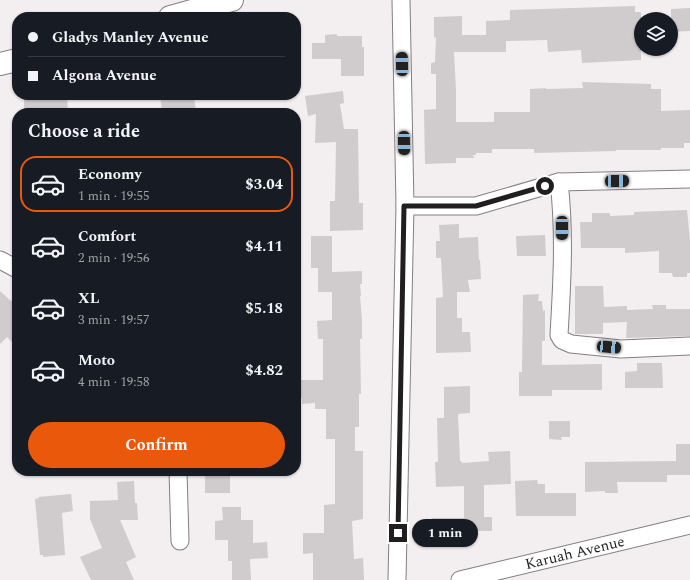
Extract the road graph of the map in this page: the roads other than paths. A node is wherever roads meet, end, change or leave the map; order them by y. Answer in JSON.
{"nodes":[{"id":1,"x":232,"y":0,"type":"edge"},
{"id":2,"x":401,"y":0,"type":"edge"},
{"id":3,"x":188,"y":12,"type":"edge"},
{"id":4,"x":12,"y":61,"type":"edge"},
{"id":5,"x":0,"y":64,"type":"edge"},
{"id":6,"x":690,"y":179,"type":"edge"},
{"id":7,"x":559,"y":182,"type":"junction"},
{"id":8,"x":404,"y":206,"type":"junction"},
{"id":9,"x":0,"y":260,"type":"edge"},
{"id":10,"x":12,"y":266,"type":"edge"},
{"id":11,"x":690,"y":346,"type":"edge"},
{"id":12,"x":178,"y":476,"type":"edge"},
{"id":13,"x":690,"y":525,"type":"edge"},
{"id":14,"x":180,"y":541,"type":"dead end"},
{"id":15,"x":397,"y":580,"type":"edge"},
{"id":16,"x":460,"y":580,"type":"edge"}],
"edges":[{"from":1,"to":3,"type":"main road"},
{"from":2,"to":8,"type":"street"},
{"from":4,"to":5,"type":"main road"},
{"from":6,"to":7,"type":"street"},
{"from":7,"to":8,"type":"street"},
{"from":7,"to":11,"type":"street"},
{"from":8,"to":15,"type":"street"},
{"from":9,"to":10,"type":"street"},
{"from":12,"to":14,"type":"street"},
{"from":13,"to":16,"type":"street","name":"Karuah Avenue"}]}
